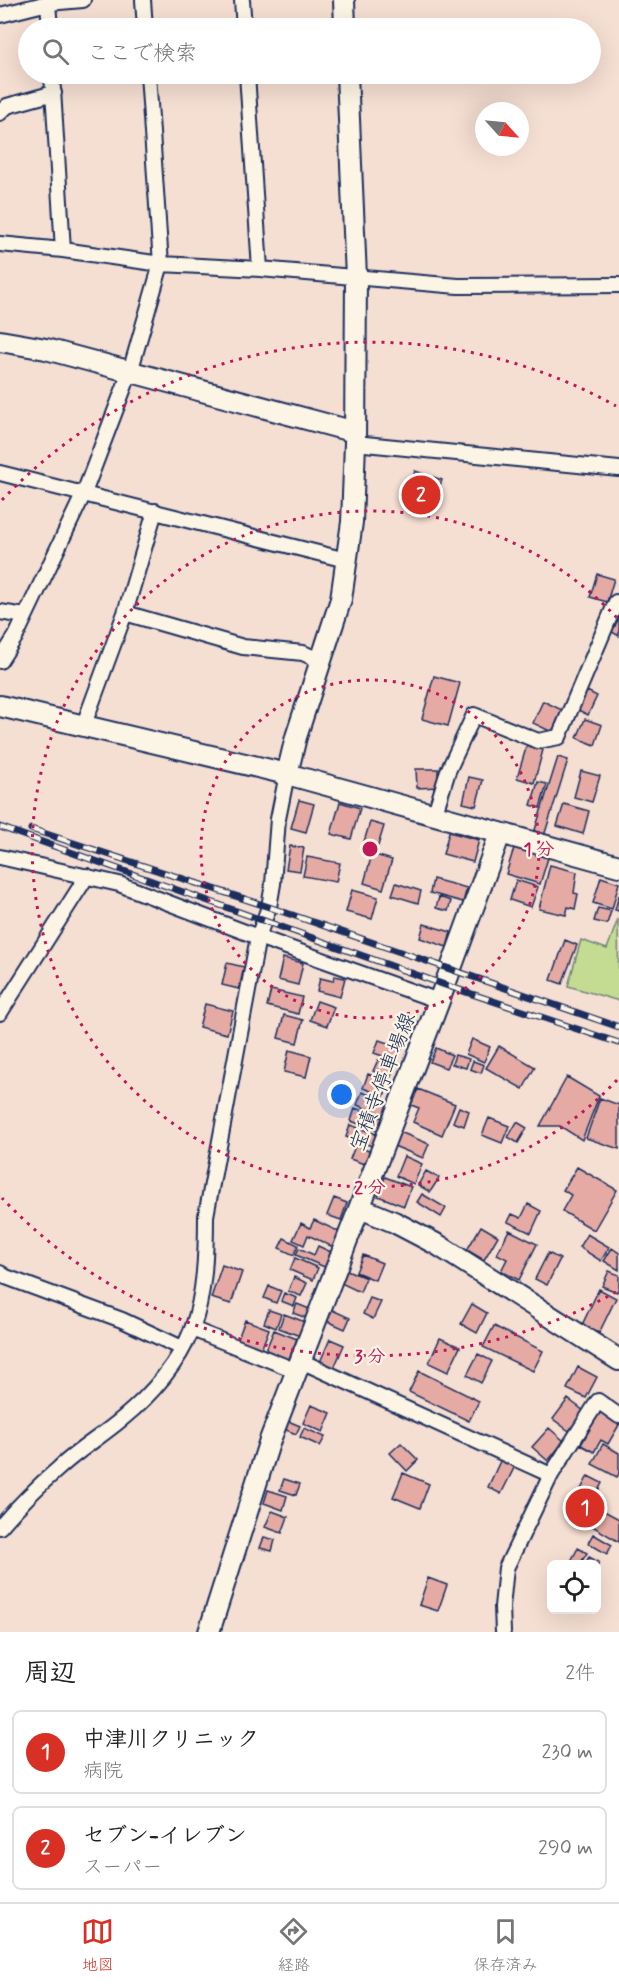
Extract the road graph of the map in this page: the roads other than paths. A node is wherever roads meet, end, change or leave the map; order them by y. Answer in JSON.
{"nodes":[{"id":1,"x":83,"y":0,"type":"edge"},
{"id":2,"x":143,"y":0,"type":"edge"},
{"id":3,"x":242,"y":0,"type":"edge"},
{"id":4,"x":344,"y":0,"type":"edge"},
{"id":5,"x":48,"y":3,"type":"junction"},
{"id":6,"x":0,"y":15,"type":"edge"},
{"id":7,"x":49,"y":18,"type":"edge"},
{"id":8,"x":144,"y":18,"type":"edge"},
{"id":9,"x":243,"y":18,"type":"edge"},
{"id":10,"x":345,"y":18,"type":"edge"},
{"id":11,"x":53,"y":84,"type":"edge"},
{"id":12,"x":149,"y":84,"type":"edge"},
{"id":13,"x":248,"y":84,"type":"edge"},
{"id":14,"x":347,"y":84,"type":"edge"},
{"id":15,"x":54,"y":93,"type":"junction"},
{"id":16,"x":0,"y":113,"type":"edge"},
{"id":17,"x":0,"y":244,"type":"edge"},
{"id":18,"x":63,"y":250,"type":"junction"},
{"id":19,"x":161,"y":264,"type":"junction"},
{"id":20,"x":260,"y":269,"type":"junction"},
{"id":21,"x":356,"y":278,"type":"junction"},
{"id":22,"x":619,"y":285,"type":"edge"},
{"id":23,"x":0,"y":341,"type":"edge"},
{"id":24,"x":130,"y":372,"type":"junction"},
{"id":25,"x":355,"y":438,"type":"junction"},
{"id":26,"x":619,"y":469,"type":"edge"},
{"id":27,"x":0,"y":473,"type":"edge"},
{"id":28,"x":84,"y":493,"type":"junction"},
{"id":29,"x":155,"y":511,"type":"junction"},
{"id":30,"x":346,"y":560,"type":"junction"},
{"id":31,"x":616,"y":603,"type":"dead end"},
{"id":32,"x":0,"y":612,"type":"edge"},
{"id":33,"x":125,"y":613,"type":"junction"},
{"id":34,"x":25,"y":616,"type":"junction"},
{"id":35,"x":0,"y":661,"type":"edge"},
{"id":36,"x":321,"y":661,"type":"junction"},
{"id":37,"x":0,"y":706,"type":"edge"},
{"id":38,"x":83,"y":727,"type":"junction"},
{"id":39,"x":286,"y":774,"type":"junction"},
{"id":40,"x":434,"y":816,"type":"junction"},
{"id":41,"x":500,"y":834,"type":"junction"},
{"id":42,"x":0,"y":857,"type":"edge"},
{"id":43,"x":619,"y":866,"type":"edge"},
{"id":44,"x":87,"y":876,"type":"junction"},
{"id":45,"x":258,"y":937,"type":"junction"},
{"id":46,"x":439,"y":1001,"type":"junction"},
{"id":47,"x":0,"y":1013,"type":"edge"},
{"id":48,"x":360,"y":1208,"type":"junction"},
{"id":49,"x":0,"y":1273,"type":"edge"},
{"id":50,"x":192,"y":1329,"type":"junction"},
{"id":51,"x":183,"y":1348,"type":"junction"},
{"id":52,"x":619,"y":1360,"type":"edge"},
{"id":53,"x":299,"y":1366,"type":"junction"},
{"id":54,"x":619,"y":1416,"type":"edge"},
{"id":55,"x":551,"y":1475,"type":"junction"},
{"id":56,"x":0,"y":1527,"type":"edge"},
{"id":57,"x":209,"y":1632,"type":"edge"},
{"id":58,"x":503,"y":1632,"type":"edge"}],
"edges":[{"from":1,"to":5,"type":"street"},
{"from":2,"to":8,"type":"street"},
{"from":3,"to":9,"type":"street"},
{"from":4,"to":10,"type":"street"},
{"from":5,"to":6,"type":"street"},
{"from":5,"to":7,"type":"street"},
{"from":11,"to":15,"type":"street"},
{"from":12,"to":19,"type":"street"},
{"from":13,"to":20,"type":"street"},
{"from":14,"to":21,"type":"street"},
{"from":15,"to":16,"type":"street"},
{"from":15,"to":18,"type":"street"},
{"from":17,"to":18,"type":"street"},
{"from":18,"to":19,"type":"street"},
{"from":19,"to":20,"type":"street"},
{"from":19,"to":24,"type":"street"},
{"from":20,"to":21,"type":"street"},
{"from":21,"to":22,"type":"street"},
{"from":21,"to":25,"type":"street"},
{"from":23,"to":24,"type":"street"},
{"from":24,"to":25,"type":"street"},
{"from":24,"to":28,"type":"street"},
{"from":25,"to":26,"type":"street"},
{"from":25,"to":30,"type":"street"},
{"from":27,"to":28,"type":"street"},
{"from":28,"to":29,"type":"street"},
{"from":28,"to":34,"type":"street"},
{"from":29,"to":30,"type":"street"},
{"from":29,"to":33,"type":"street"},
{"from":30,"to":36,"type":"street"},
{"from":31,"to":40,"type":"street"},
{"from":32,"to":34,"type":"street"},
{"from":33,"to":36,"type":"street"},
{"from":33,"to":38,"type":"street"},
{"from":34,"to":35,"type":"street"},
{"from":36,"to":39,"type":"street"},
{"from":37,"to":38,"type":"street"},
{"from":38,"to":39,"type":"street"},
{"from":39,"to":40,"type":"street"},
{"from":39,"to":45,"type":"street"},
{"from":40,"to":41,"type":"street"},
{"from":41,"to":43,"type":"street"},
{"from":41,"to":46,"type":"street","name":"宝積寺停車場線"},
{"from":42,"to":44,"type":"street"},
{"from":44,"to":45,"type":"street"},
{"from":44,"to":47,"type":"street"},
{"from":45,"to":46,"type":"street"},
{"from":45,"to":50,"type":"street"},
{"from":46,"to":48,"type":"street","name":"宝積寺停車場線"},
{"from":48,"to":52,"type":"street"},
{"from":48,"to":53,"type":"street","name":"宝積寺停車場線"},
{"from":49,"to":51,"type":"street"},
{"from":50,"to":51,"type":"street"},
{"from":50,"to":53,"type":"street"},
{"from":51,"to":56,"type":"street"},
{"from":53,"to":55,"type":"street"},
{"from":53,"to":57,"type":"street","name":"宝積寺停車場線"},
{"from":54,"to":55,"type":"street"},
{"from":55,"to":58,"type":"street"}]}
